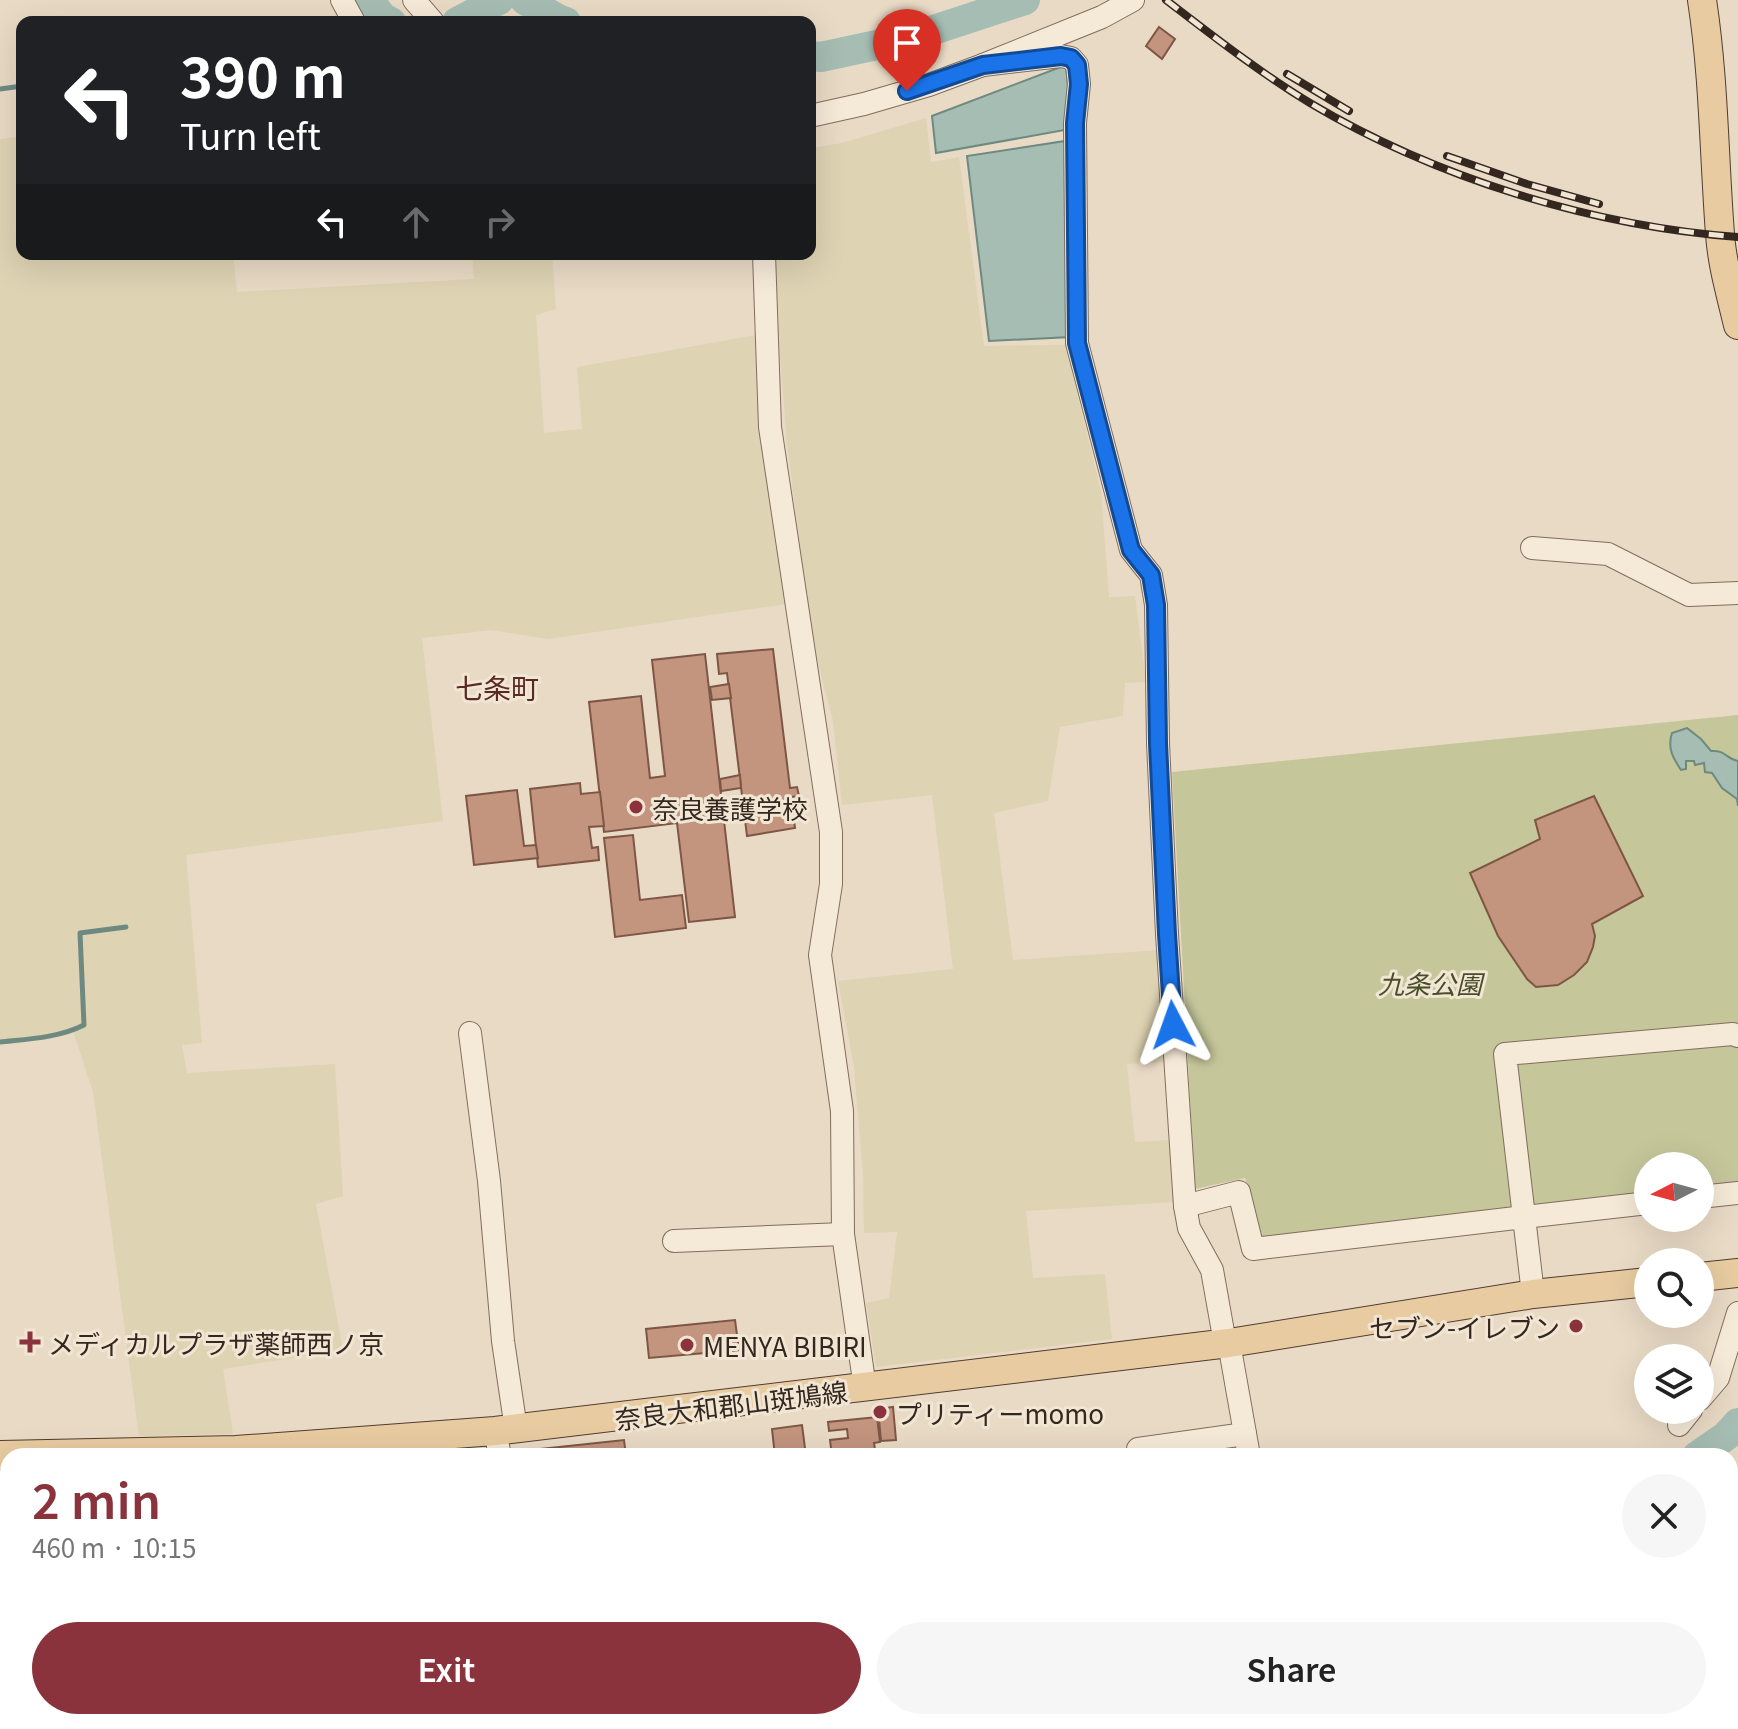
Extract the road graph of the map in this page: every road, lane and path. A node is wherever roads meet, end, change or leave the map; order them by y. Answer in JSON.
{"nodes":[{"id":1,"x":414,"y":0,"type":"edge"},
{"id":2,"x":1133,"y":0,"type":"edge"},
{"id":3,"x":1702,"y":0,"type":"edge"},
{"id":4,"x":428,"y":16,"type":"edge"},
{"id":5,"x":983,"y":65,"type":"junction"},
{"id":6,"x":816,"y":115,"type":"edge"},
{"id":7,"x":764,"y":260,"type":"edge"},
{"id":8,"x":1738,"y":325,"type":"edge"},
{"id":9,"x":1532,"y":548,"type":"dead end"},
{"id":10,"x":1738,"y":593,"type":"edge"},
{"id":11,"x":470,"y":1033,"type":"dead end"},
{"id":12,"x":1738,"y":1036,"type":"edge"},
{"id":13,"x":1738,"y":1193,"type":"edge"},
{"id":14,"x":1714,"y":1196,"type":"edge"},
{"id":15,"x":1634,"y":1205,"type":"edge"},
{"id":16,"x":1185,"y":1206,"type":"junction"},
{"id":17,"x":1524,"y":1217,"type":"junction"},
{"id":18,"x":843,"y":1234,"type":"junction"},
{"id":19,"x":674,"y":1241,"type":"dead end"},
{"id":20,"x":1738,"y":1273,"type":"edge"},
{"id":21,"x":1714,"y":1276,"type":"edge"},
{"id":22,"x":1634,"y":1283,"type":"edge"},
{"id":23,"x":1533,"y":1294,"type":"junction"},
{"id":24,"x":1738,"y":1313,"type":"edge"},
{"id":25,"x":1227,"y":1343,"type":"junction"},
{"id":26,"x":1714,"y":1383,"type":"edge"},
{"id":27,"x":865,"y":1388,"type":"junction"},
{"id":28,"x":504,"y":1439,"type":"edge"},
{"id":29,"x":1247,"y":1445,"type":"edge"},
{"id":30,"x":384,"y":1448,"type":"edge"},
{"id":31,"x":1165,"y":1448,"type":"edge"}],
"edges":[{"from":1,"to":4,"type":"street"},
{"from":2,"to":5,"type":"street"},
{"from":3,"to":8,"type":"main road"},
{"from":5,"to":6,"type":"street"},
{"from":5,"to":16,"type":"street"},
{"from":7,"to":18,"type":"street"},
{"from":9,"to":10,"type":"street"},
{"from":11,"to":28,"type":"street"},
{"from":12,"to":17,"type":"street"},
{"from":13,"to":14,"type":"street"},
{"from":15,"to":17,"type":"street"},
{"from":16,"to":17,"type":"street"},
{"from":16,"to":25,"type":"street"},
{"from":17,"to":23,"type":"street"},
{"from":18,"to":19,"type":"street"},
{"from":18,"to":27,"type":"street"},
{"from":20,"to":21,"type":"main road"},
{"from":22,"to":23,"type":"main road","name":"奈良大和郡山斑鳩線"},
{"from":23,"to":25,"type":"main road","name":"奈良大和郡山斑鳩線"},
{"from":24,"to":26,"type":"street"},
{"from":25,"to":27,"type":"main road","name":"奈良大和郡山斑鳩線"},
{"from":25,"to":29,"type":"street"},
{"from":27,"to":28,"type":"main road","name":"奈良大和郡山斑鳩線"},
{"from":28,"to":30,"type":"main road","name":"奈良大和郡山斑鳩線"},
{"from":29,"to":31,"type":"street"}]}
